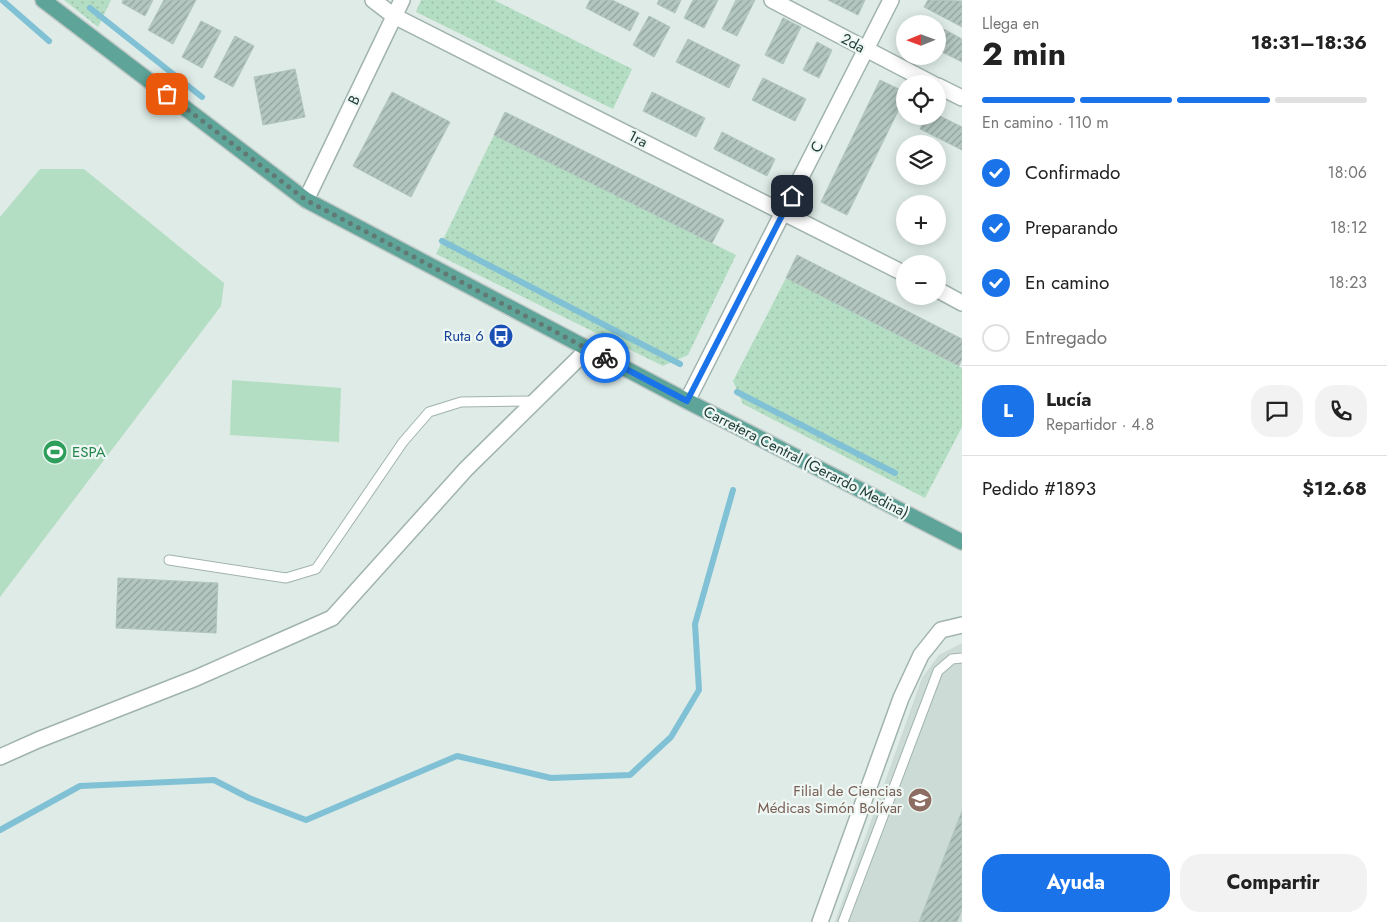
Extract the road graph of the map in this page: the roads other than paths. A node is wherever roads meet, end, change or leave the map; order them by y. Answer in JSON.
{"nodes":[{"id":1,"x":43,"y":0,"type":"edge"},
{"id":2,"x":373,"y":0,"type":"edge"},
{"id":3,"x":402,"y":0,"type":"edge"},
{"id":4,"x":772,"y":0,"type":"edge"},
{"id":5,"x":891,"y":0,"type":"edge"},
{"id":6,"x":394,"y":16,"type":"junction"},
{"id":7,"x":866,"y":50,"type":"junction"},
{"id":8,"x":915,"y":75,"type":"edge"},
{"id":9,"x":946,"y":90,"type":"edge"},
{"id":10,"x":962,"y":98,"type":"edge"},
{"id":11,"x":306,"y":200,"type":"junction"},
{"id":12,"x":784,"y":213,"type":"junction"},
{"id":13,"x":896,"y":269,"type":"edge"},
{"id":14,"x":946,"y":294,"type":"edge"},
{"id":15,"x":962,"y":303,"type":"edge"},
{"id":16,"x":588,"y":349,"type":"junction"},
{"id":17,"x":535,"y":401,"type":"junction"},
{"id":18,"x":687,"y":401,"type":"junction"},
{"id":19,"x":962,"y":542,"type":"edge"},
{"id":20,"x":169,"y":560,"type":"dead end"},
{"id":21,"x":962,"y":625,"type":"edge"},
{"id":22,"x":962,"y":658,"type":"edge"},
{"id":23,"x":0,"y":757,"type":"edge"},
{"id":24,"x":820,"y":922,"type":"edge"},
{"id":25,"x":843,"y":922,"type":"edge"}],
"edges":[{"from":1,"to":11,"type":"main road","name":"Carretera Central (Gerardo Medina)"},
{"from":2,"to":6,"type":"street","name":"1ra"},
{"from":3,"to":6,"type":"street","name":"B"},
{"from":4,"to":7,"type":"street","name":"2da"},
{"from":5,"to":7,"type":"street","name":"C"},
{"from":6,"to":11,"type":"street","name":"B"},
{"from":6,"to":12,"type":"street","name":"1ra"},
{"from":7,"to":8,"type":"street","name":"2da"},
{"from":7,"to":12,"type":"street","name":"C"},
{"from":9,"to":10,"type":"street"},
{"from":11,"to":16,"type":"main road","name":"Carretera Central (Gerardo Medina)"},
{"from":12,"to":13,"type":"street","name":"1ra"},
{"from":12,"to":18,"type":"street","name":"C"},
{"from":14,"to":15,"type":"street"},
{"from":16,"to":17,"type":"street"},
{"from":16,"to":18,"type":"main road","name":"Carretera Central (Gerardo Medina)"},
{"from":17,"to":20,"type":"lane"},
{"from":17,"to":23,"type":"street"},
{"from":18,"to":19,"type":"main road","name":"Carretera Central (Gerardo Medina)"},
{"from":21,"to":24,"type":"street"},
{"from":22,"to":25,"type":"lane"}]}
